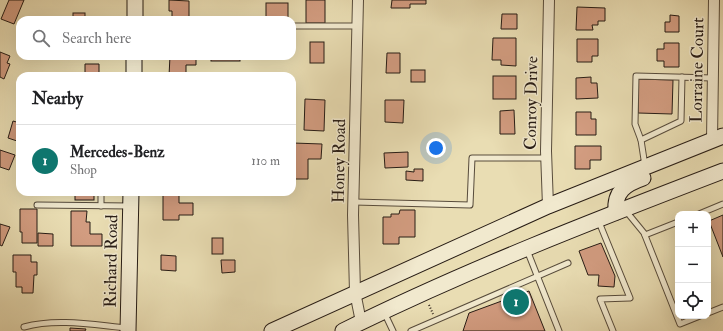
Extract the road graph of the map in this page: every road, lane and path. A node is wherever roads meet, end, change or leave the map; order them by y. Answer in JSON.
{"nodes":[{"id":1,"x":135,"y":0,"type":"edge"},
{"id":2,"x":358,"y":0,"type":"edge"},
{"id":3,"x":549,"y":0,"type":"edge"},
{"id":4,"x":714,"y":0,"type":"edge"},
{"id":5,"x":135,"y":16,"type":"edge"},
{"id":6,"x":296,"y":26,"type":"edge"},
{"id":7,"x":358,"y":26,"type":"junction"},
{"id":8,"x":134,"y":60,"type":"edge"},
{"id":9,"x":134,"y":72,"type":"edge"},
{"id":10,"x":682,"y":77,"type":"junction"},
{"id":11,"x":713,"y":78,"type":"junction"},
{"id":12,"x":719,"y":138,"type":"edge"},
{"id":13,"x":641,"y":140,"type":"junction"},
{"id":14,"x":546,"y":158,"type":"junction"},
{"id":15,"x":645,"y":167,"type":"junction"},
{"id":16,"x":723,"y":171,"type":"edge"},
{"id":17,"x":101,"y":196,"type":"edge"},
{"id":18,"x":131,"y":199,"type":"edge"},
{"id":19,"x":354,"y":202,"type":"junction"},
{"id":20,"x":723,"y":204,"type":"edge"},
{"id":21,"x":37,"y":205,"type":"dead end"},
{"id":22,"x":101,"y":206,"type":"junction"},
{"id":23,"x":548,"y":206,"type":"junction"},
{"id":24,"x":620,"y":210,"type":"junction"},
{"id":25,"x":706,"y":211,"type":"edge"},
{"id":26,"x":598,"y":219,"type":"junction"},
{"id":27,"x":675,"y":223,"type":"edge"},
{"id":28,"x":645,"y":235,"type":"junction"},
{"id":29,"x":527,"y":249,"type":"junction"},
{"id":30,"x":568,"y":263,"type":"dead end"},
{"id":31,"x":537,"y":276,"type":"junction"},
{"id":32,"x":355,"y":292,"type":"junction"},
{"id":33,"x":427,"y":300,"type":"dead end"},
{"id":34,"x":723,"y":307,"type":"edge"},
{"id":35,"x":384,"y":311,"type":"junction"},
{"id":36,"x":675,"y":311,"type":"edge"},
{"id":37,"x":711,"y":312,"type":"edge"},
{"id":38,"x":434,"y":316,"type":"dead end"},
{"id":39,"x":678,"y":319,"type":"edge"},
{"id":40,"x":692,"y":319,"type":"edge"},
{"id":41,"x":361,"y":322,"type":"junction"},
{"id":42,"x":24,"y":327,"type":"dead end"},
{"id":43,"x":128,"y":329,"type":"edge"},
{"id":44,"x":272,"y":331,"type":"edge"},
{"id":45,"x":343,"y":331,"type":"edge"},
{"id":46,"x":393,"y":331,"type":"edge"},
{"id":47,"x":411,"y":331,"type":"edge"},
{"id":48,"x":559,"y":331,"type":"edge"},
{"id":49,"x":613,"y":331,"type":"edge"}],
"edges":[{"from":1,"to":5,"type":"main road"},
{"from":2,"to":7,"type":"street","name":"Honey Road"},
{"from":3,"to":14,"type":"street","name":"Conroy Drive"},
{"from":4,"to":11,"type":"street","name":"Lorraine Court"},
{"from":6,"to":7,"type":"lane"},
{"from":7,"to":19,"type":"street","name":"Honey Road"},
{"from":8,"to":9,"type":"main road"},
{"from":10,"to":11,"type":"lane"},
{"from":10,"to":13,"type":"lane"},
{"from":10,"to":13,"type":"lane"},
{"from":11,"to":12,"type":"street","name":"Lorraine Court"},
{"from":12,"to":15,"type":"main road"},
{"from":12,"to":24,"type":"main road"},
{"from":13,"to":15,"type":"lane"},
{"from":14,"to":19,"type":"lane"},
{"from":14,"to":23,"type":"street","name":"Conroy Drive"},
{"from":15,"to":23,"type":"main road"},
{"from":16,"to":24,"type":"main road"},
{"from":17,"to":22,"type":"lane"},
{"from":18,"to":22,"type":"lane"},
{"from":18,"to":43,"type":"main road","name":"Richard Road"},
{"from":19,"to":32,"type":"street","name":"Honey Road"},
{"from":20,"to":25,"type":"lane"},
{"from":21,"to":22,"type":"lane"},
{"from":23,"to":32,"type":"main road"},
{"from":24,"to":26,"type":"main road"},
{"from":24,"to":28,"type":"lane"},
{"from":26,"to":29,"type":"main road"},
{"from":26,"to":49,"type":"lane"},
{"from":27,"to":28,"type":"lane"},
{"from":28,"to":36,"type":"lane"},
{"from":29,"to":31,"type":"lane"},
{"from":29,"to":35,"type":"main road"},
{"from":30,"to":31,"type":"lane"},
{"from":31,"to":47,"type":"lane"},
{"from":31,"to":48,"type":"lane"},
{"from":32,"to":41,"type":"street","name":"Honey Road"},
{"from":32,"to":44,"type":"main road"},
{"from":33,"to":38,"type":"path"},
{"from":34,"to":37,"type":"lane"},
{"from":35,"to":41,"type":"main road"},
{"from":35,"to":46,"type":"lane"},
{"from":39,"to":40,"type":"lane"},
{"from":41,"to":45,"type":"main road"},
{"from":42,"to":43,"type":"lane"}]}
